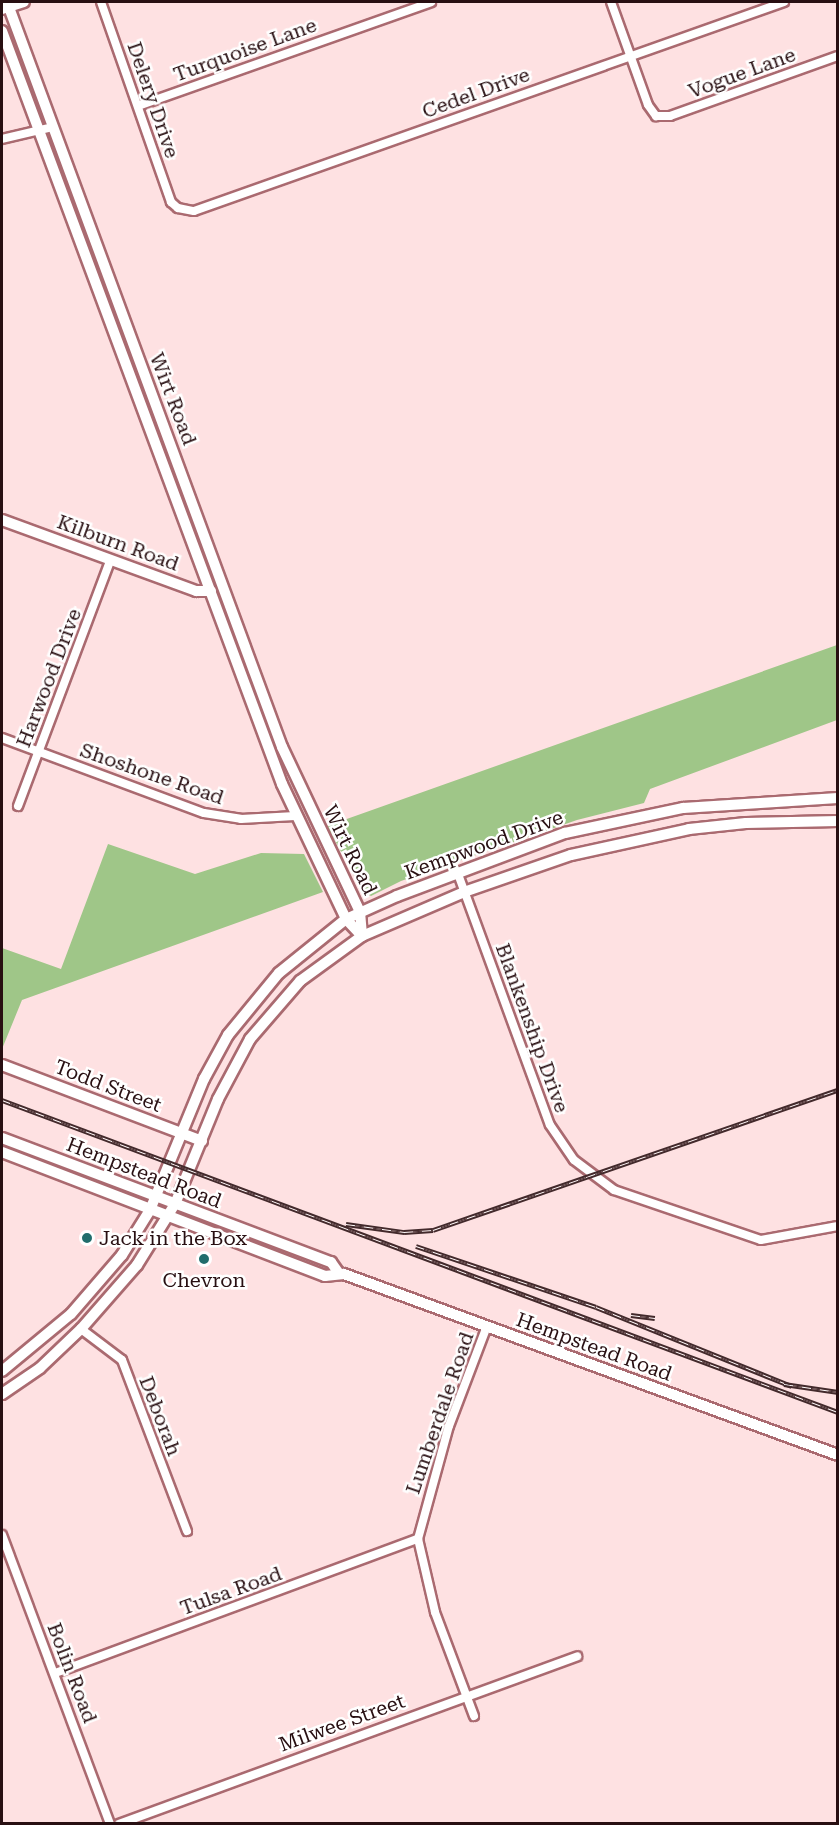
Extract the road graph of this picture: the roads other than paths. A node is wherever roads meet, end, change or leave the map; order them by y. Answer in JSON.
{"nodes":[{"id":1,"x":24,"y":2,"type":"edge"},
{"id":2,"x":101,"y":2,"type":"edge"},
{"id":3,"x":431,"y":2,"type":"edge"},
{"id":4,"x":611,"y":2,"type":"edge"},
{"id":5,"x":784,"y":2,"type":"edge"},
{"id":6,"x":6,"y":6,"type":"edge"},
{"id":7,"x":2,"y":31,"type":"edge"},
{"id":8,"x":630,"y":56,"type":"junction"},
{"id":9,"x":837,"y":56,"type":"edge"},
{"id":10,"x":138,"y":106,"type":"junction"},
{"id":11,"x":53,"y":127,"type":"junction"},
{"id":12,"x":40,"y":132,"type":"junction"},
{"id":13,"x":2,"y":139,"type":"edge"},
{"id":14,"x":178,"y":208,"type":"joint"},
{"id":15,"x":2,"y":520,"type":"edge"},
{"id":16,"x":110,"y":561,"type":"junction"},
{"id":17,"x":223,"y":588,"type":"junction"},
{"id":18,"x":207,"y":592,"type":"junction"},
{"id":19,"x":2,"y":738,"type":"edge"},
{"id":20,"x":39,"y":752,"type":"junction"},
{"id":21,"x":837,"y":798,"type":"edge"},
{"id":22,"x":18,"y":806,"type":"dead end"},
{"id":23,"x":295,"y":816,"type":"junction"},
{"id":24,"x":837,"y":821,"type":"edge"},
{"id":25,"x":458,"y":874,"type":"junction"},
{"id":26,"x":464,"y":892,"type":"junction"},
{"id":27,"x":360,"y":912,"type":"junction"},
{"id":28,"x":346,"y":919,"type":"junction"},
{"id":29,"x":362,"y":936,"type":"junction"},
{"id":30,"x":243,"y":1016,"type":"junction"},
{"id":31,"x":260,"y":1027,"type":"junction"},
{"id":32,"x":2,"y":1065,"type":"edge"},
{"id":33,"x":183,"y":1133,"type":"junction"},
{"id":34,"x":2,"y":1138,"type":"edge"},
{"id":35,"x":202,"y":1141,"type":"junction"},
{"id":36,"x":2,"y":1152,"type":"edge"},
{"id":37,"x":156,"y":1197,"type":"junction"},
{"id":38,"x":175,"y":1204,"type":"junction"},
{"id":39,"x":150,"y":1210,"type":"junction"},
{"id":40,"x":168,"y":1217,"type":"junction"},
{"id":41,"x":837,"y":1226,"type":"edge"},
{"id":42,"x":338,"y":1272,"type":"junction"},
{"id":43,"x":487,"y":1326,"type":"junction"},
{"id":44,"x":81,"y":1329,"type":"junction"},
{"id":45,"x":2,"y":1371,"type":"edge"},
{"id":46,"x":2,"y":1394,"type":"edge"},
{"id":47,"x":837,"y":1455,"type":"edge"},
{"id":48,"x":187,"y":1531,"type":"dead end"},
{"id":49,"x":2,"y":1535,"type":"edge"},
{"id":50,"x":418,"y":1539,"type":"junction"},
{"id":51,"x":577,"y":1656,"type":"dead end"},
{"id":52,"x":55,"y":1673,"type":"junction"},
{"id":53,"x":467,"y":1694,"type":"junction"},
{"id":54,"x":474,"y":1716,"type":"dead end"},
{"id":55,"x":110,"y":1824,"type":"edge"},
{"id":56,"x":120,"y":1824,"type":"edge"}],
"edges":[{"from":1,"to":6,"type":"main road"},
{"from":2,"to":10,"type":"street","name":"Delery Drive"},
{"from":3,"to":10,"type":"street","name":"Turquoise Lane"},
{"from":4,"to":8,"type":"street"},
{"from":5,"to":8,"type":"street","name":"Cedel Drive"},
{"from":6,"to":11,"type":"main road","name":"Wirt Road"},
{"from":7,"to":12,"type":"main road","name":"Wirt Road"},
{"from":8,"to":9,"type":"street","name":"Vogue Lane"},
{"from":8,"to":14,"type":"street","name":"Cedel Drive"},
{"from":10,"to":14,"type":"street","name":"Delery Drive"},
{"from":11,"to":12,"type":"street"},
{"from":11,"to":17,"type":"main road","name":"Wirt Road"},
{"from":12,"to":13,"type":"street"},
{"from":12,"to":18,"type":"main road","name":"Wirt Road"},
{"from":15,"to":16,"type":"main road","name":"Kilburn Road"},
{"from":16,"to":18,"type":"main road","name":"Kilburn Road"},
{"from":16,"to":20,"type":"street","name":"Harwood Drive"},
{"from":17,"to":18,"type":"main road"},
{"from":17,"to":27,"type":"main road","name":"Wirt Road"},
{"from":18,"to":23,"type":"main road","name":"Wirt Road"},
{"from":19,"to":20,"type":"street","name":"Shoshone Road"},
{"from":20,"to":22,"type":"street","name":"Harwood Drive"},
{"from":20,"to":23,"type":"street","name":"Shoshone Road"},
{"from":21,"to":25,"type":"main road","name":"Kempwood Drive"},
{"from":23,"to":28,"type":"main road","name":"Wirt Road"},
{"from":24,"to":26,"type":"main road","name":"Kempwood Drive"},
{"from":25,"to":26,"type":"street","name":"Blankenship Drive"},
{"from":25,"to":27,"type":"main road","name":"Kempwood Drive"},
{"from":26,"to":29,"type":"main road","name":"Kempwood Drive"},
{"from":26,"to":41,"type":"street","name":"Blankenship Drive"},
{"from":27,"to":28,"type":"main road","name":"Kempwood Drive"},
{"from":27,"to":29,"type":"main road","name":"Wirt Road"},
{"from":28,"to":29,"type":"main road","name":"Wirt Road"},
{"from":28,"to":30,"type":"main road","name":"Kempwood Drive"},
{"from":29,"to":31,"type":"main road","name":"Kempwood Drive"},
{"from":30,"to":31,"type":"main road"},
{"from":30,"to":33,"type":"main road","name":"Kempwood Drive"},
{"from":31,"to":35,"type":"main road","name":"Kempwood Drive"},
{"from":32,"to":33,"type":"main road","name":"Todd Street"},
{"from":33,"to":35,"type":"main road","name":"Todd Street"},
{"from":33,"to":37,"type":"main road","name":"Kempwood Drive"},
{"from":34,"to":37,"type":"main road","name":"Hempstead Road"},
{"from":35,"to":38,"type":"main road","name":"Kempwood Drive"},
{"from":36,"to":39,"type":"main road","name":"Hempstead Road"},
{"from":37,"to":38,"type":"main road","name":"Hempstead Road"},
{"from":37,"to":39,"type":"main road","name":"Kempwood Drive"},
{"from":38,"to":40,"type":"main road","name":"Kempwood Drive"},
{"from":38,"to":42,"type":"main road","name":"Hempstead Road"},
{"from":39,"to":40,"type":"main road","name":"Hempstead Road"},
{"from":39,"to":45,"type":"main road","name":"Kempwood Drive"},
{"from":40,"to":42,"type":"main road","name":"Hempstead Road"},
{"from":40,"to":44,"type":"main road","name":"Kempwood Drive"},
{"from":42,"to":43,"type":"main road","name":"Hempstead Road"},
{"from":43,"to":47,"type":"main road","name":"Hempstead Road"},
{"from":43,"to":50,"type":"street","name":"Lumberdale Road"},
{"from":44,"to":46,"type":"main road","name":"Kempwood Drive"},
{"from":44,"to":48,"type":"street","name":"Deborah"},
{"from":49,"to":52,"type":"street","name":"Bolin Road"},
{"from":50,"to":52,"type":"street","name":"Tulsa Road"},
{"from":50,"to":53,"type":"street","name":"Lumberdale Road"},
{"from":51,"to":53,"type":"street","name":"Milwee Street"},
{"from":52,"to":55,"type":"street","name":"Bolin Road"},
{"from":53,"to":54,"type":"street","name":"Lumberdale Road"},
{"from":53,"to":56,"type":"street","name":"Milwee Street"}]}
